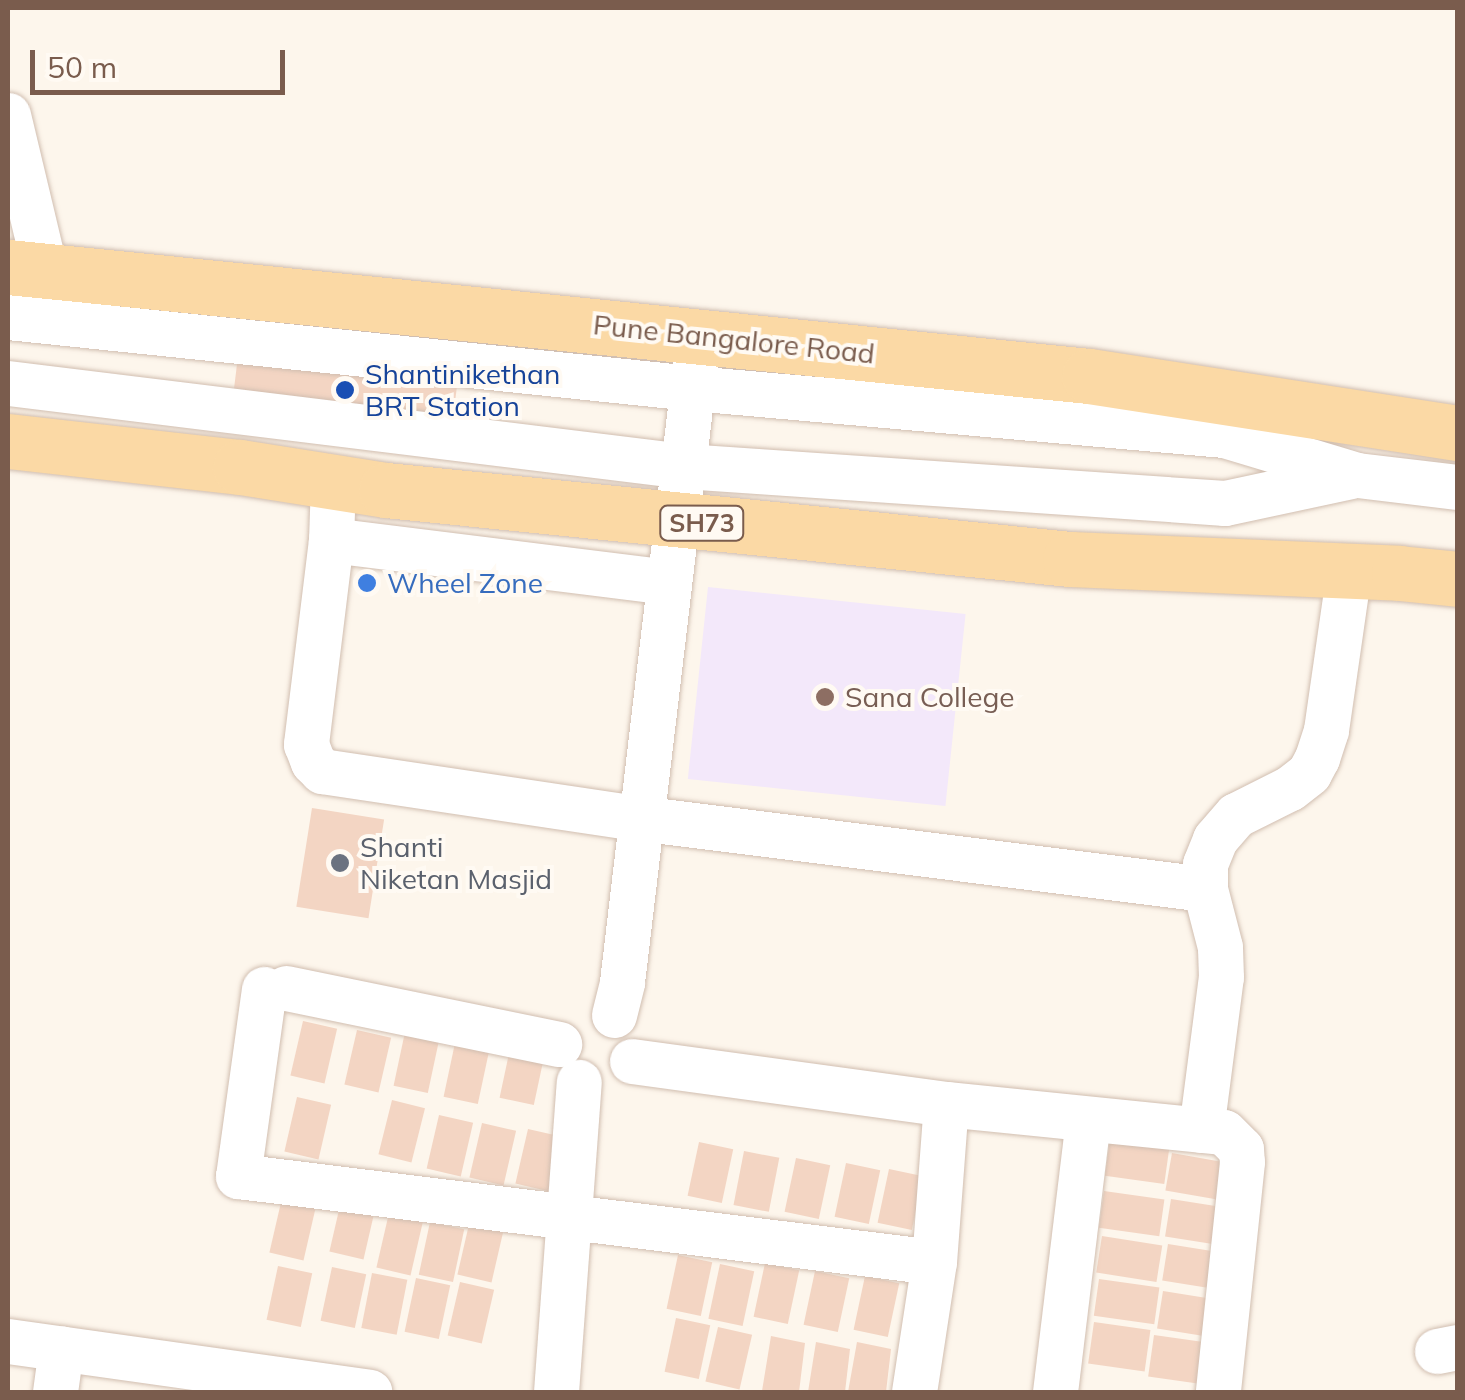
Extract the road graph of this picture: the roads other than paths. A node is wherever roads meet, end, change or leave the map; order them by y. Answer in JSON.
{"nodes":[{"id":1,"x":8,"y":115,"type":"edge"},
{"id":2,"x":26,"y":269,"type":"edge"},
{"id":3,"x":8,"y":317,"type":"edge"},
{"id":4,"x":696,"y":362,"type":"junction"},
{"id":5,"x":8,"y":383,"type":"edge"},
{"id":6,"x":1458,"y":433,"type":"edge"},
{"id":7,"x":8,"y":441,"type":"edge"},
{"id":8,"x":684,"y":466,"type":"junction"},
{"id":9,"x":1357,"y":475,"type":"junction"},
{"id":10,"x":332,"y":481,"type":"junction"},
{"id":11,"x":1458,"y":487,"type":"edge"},
{"id":12,"x":677,"y":521,"type":"junction"},
{"id":13,"x":331,"y":540,"type":"junction"},
{"id":14,"x":1374,"y":572,"type":"junction"},
{"id":15,"x":1458,"y":579,"type":"edge"},
{"id":16,"x":667,"y":582,"type":"junction"},
{"id":17,"x":638,"y":818,"type":"junction"},
{"id":18,"x":1205,"y":889,"type":"junction"},
{"id":19,"x":614,"y":1014,"type":"junction"},
{"id":20,"x":632,"y":1061,"type":"junction"},
{"id":21,"x":568,"y":1063,"type":"junction"},
{"id":22,"x":946,"y":1104,"type":"junction"},
{"id":23,"x":1088,"y":1121,"type":"junction"},
{"id":24,"x":1201,"y":1130,"type":"junction"},
{"id":25,"x":568,"y":1216,"type":"junction"},
{"id":26,"x":934,"y":1262,"type":"junction"},
{"id":27,"x":8,"y":1341,"type":"edge"},
{"id":28,"x":61,"y":1348,"type":"junction"},
{"id":29,"x":216,"y":1381,"type":"edge"},
{"id":30,"x":55,"y":1392,"type":"edge"},
{"id":31,"x":369,"y":1392,"type":"edge"},
{"id":32,"x":556,"y":1392,"type":"edge"},
{"id":33,"x":914,"y":1392,"type":"edge"},
{"id":34,"x":1055,"y":1392,"type":"edge"},
{"id":35,"x":1218,"y":1392,"type":"edge"}],
"edges":[{"from":1,"to":2,"type":"street"},
{"from":2,"to":4,"type":"main road","name":"Pune Bangalore Road"},
{"from":3,"to":4,"type":"street"},
{"from":4,"to":6,"type":"main road","name":"Pune Bangalore Road"},
{"from":4,"to":8,"type":"street"},
{"from":4,"to":9,"type":"street"},
{"from":5,"to":8,"type":"street"},
{"from":7,"to":10,"type":"main road","number":"SH73"},
{"from":8,"to":9,"type":"street"},
{"from":8,"to":12,"type":"street"},
{"from":9,"to":11,"type":"street"},
{"from":10,"to":12,"type":"main road","number":"SH73"},
{"from":10,"to":13,"type":"street"},
{"from":12,"to":14,"type":"main road","number":"SH73"},
{"from":12,"to":16,"type":"street"},
{"from":13,"to":16,"type":"street"},
{"from":13,"to":17,"type":"street"},
{"from":14,"to":15,"type":"main road","number":"SH73"},
{"from":14,"to":18,"type":"street"},
{"from":16,"to":17,"type":"street"},
{"from":17,"to":18,"type":"street"},
{"from":17,"to":19,"type":"street"},
{"from":18,"to":24,"type":"street"},
{"from":19,"to":20,"type":"street"},
{"from":19,"to":21,"type":"street"},
{"from":20,"to":21,"type":"street"},
{"from":20,"to":22,"type":"street"},
{"from":21,"to":25,"type":"street"},
{"from":21,"to":25,"type":"street"},
{"from":22,"to":23,"type":"street"},
{"from":22,"to":26,"type":"street"},
{"from":23,"to":24,"type":"street"},
{"from":23,"to":34,"type":"street"},
{"from":24,"to":35,"type":"street"},
{"from":25,"to":26,"type":"street"},
{"from":25,"to":32,"type":"street"},
{"from":26,"to":33,"type":"street"},
{"from":27,"to":28,"type":"street"},
{"from":28,"to":29,"type":"street"},
{"from":28,"to":30,"type":"street"},
{"from":29,"to":31,"type":"street"}]}
